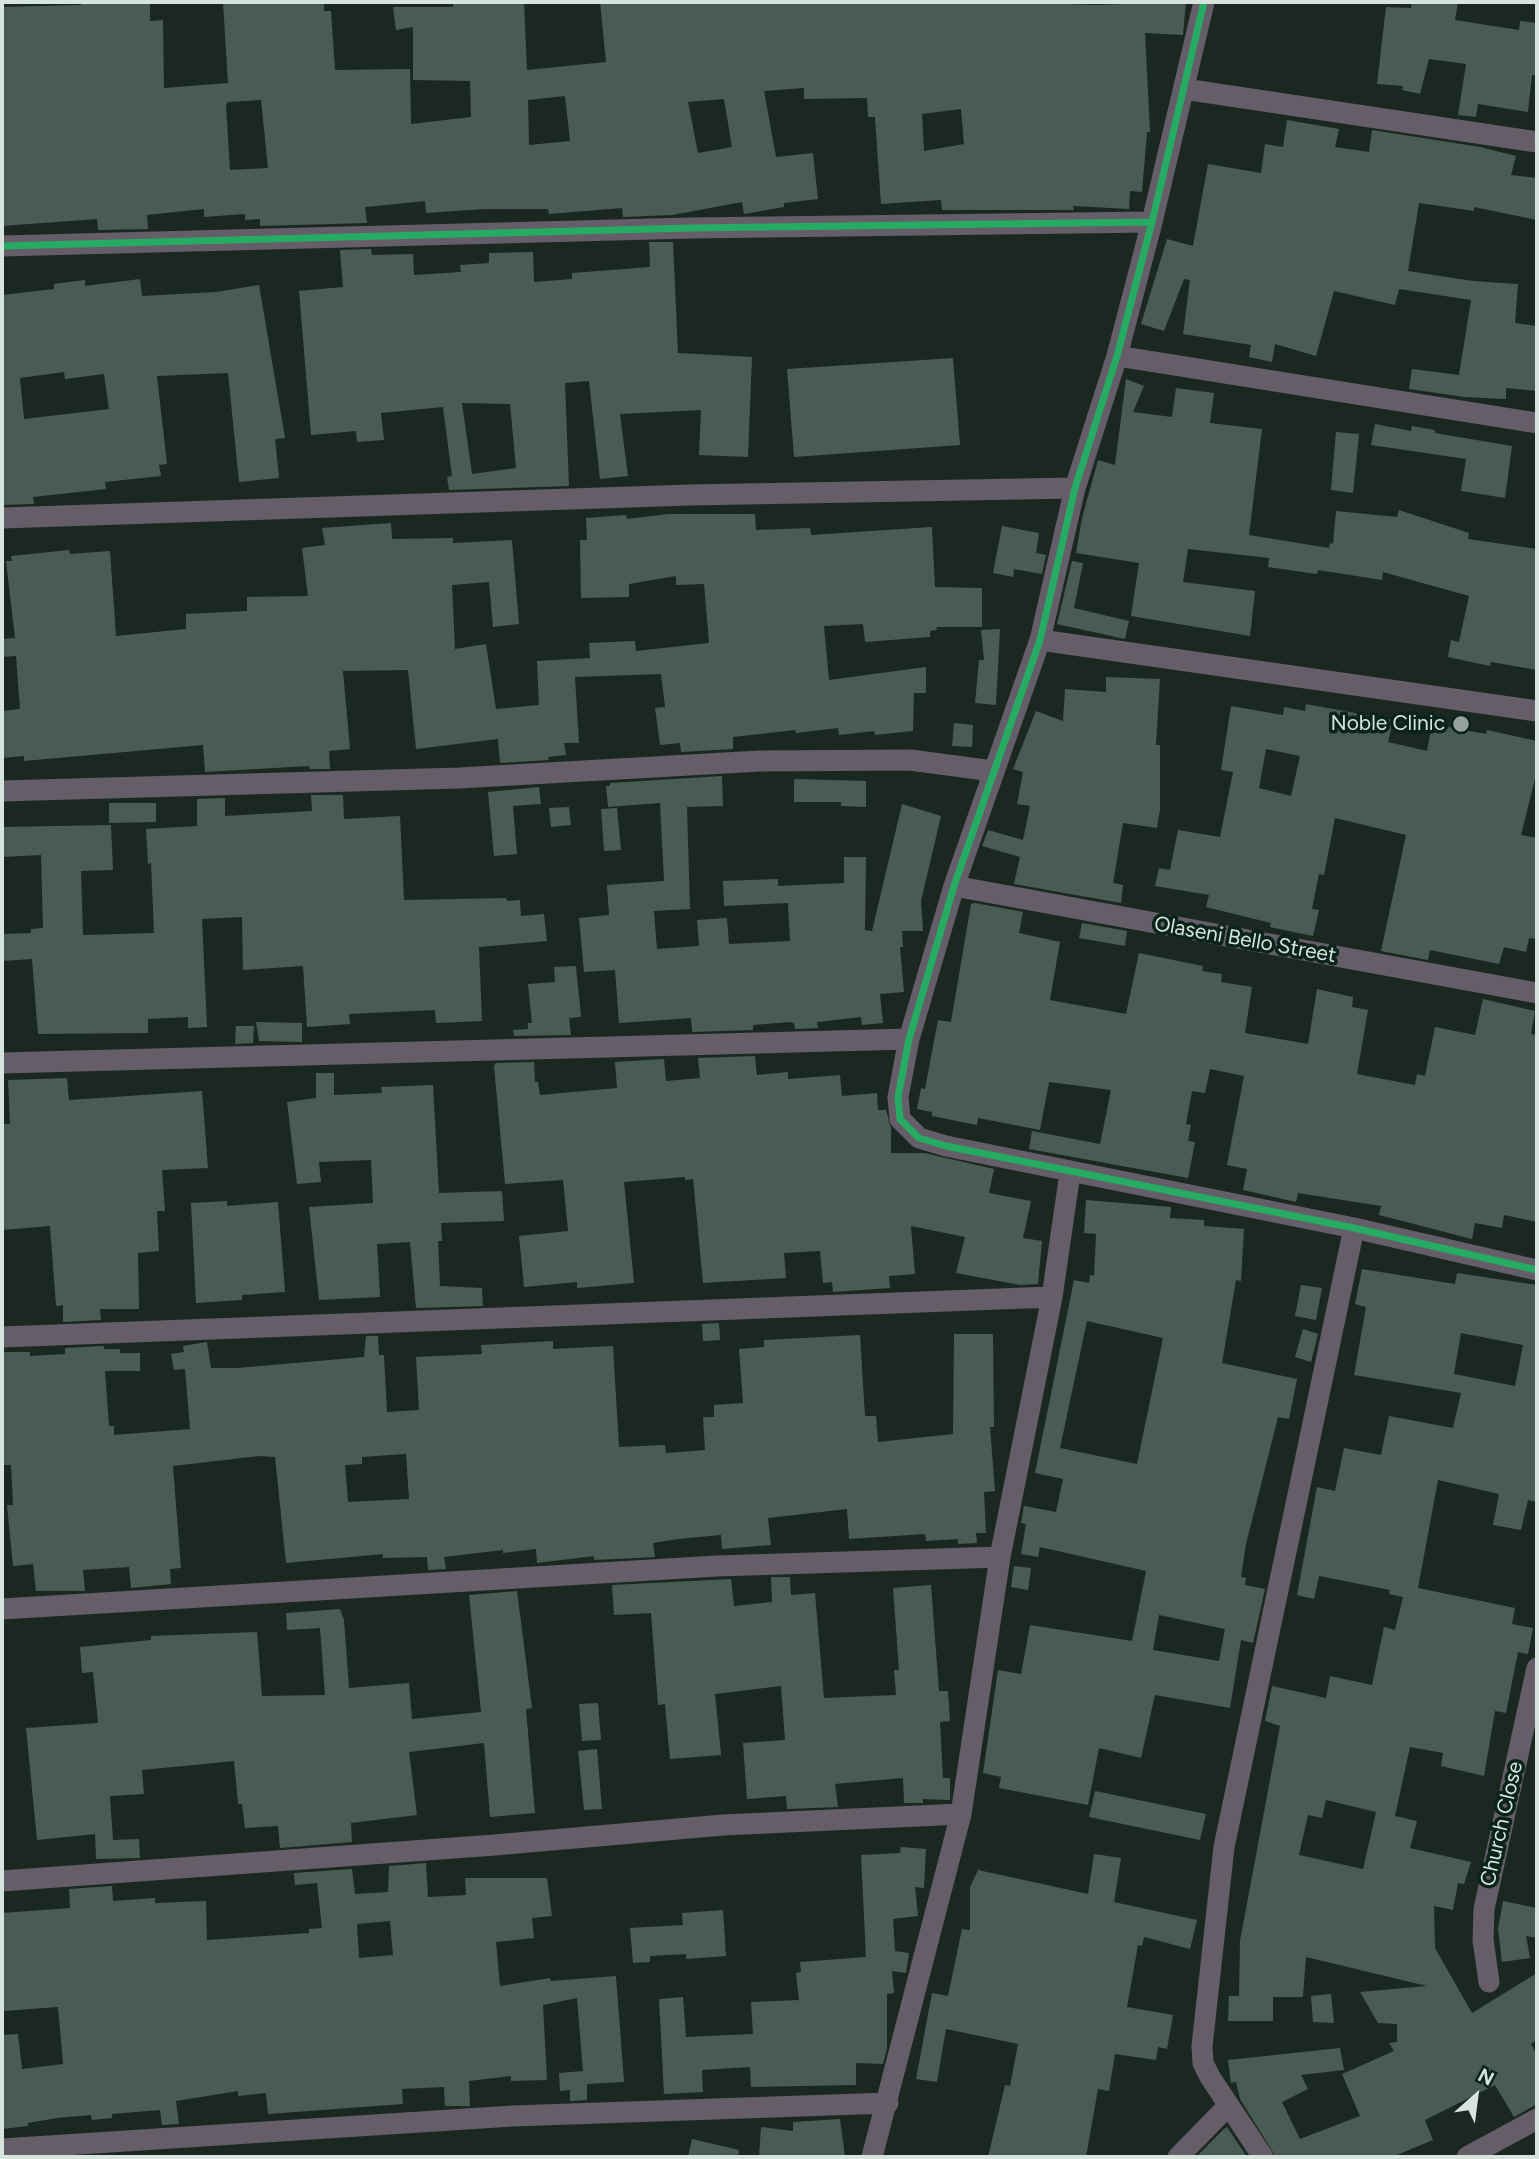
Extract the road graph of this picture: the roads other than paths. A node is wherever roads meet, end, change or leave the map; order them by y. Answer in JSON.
{"nodes":[{"id":1,"x":1204,"y":2,"type":"edge"},
{"id":2,"x":1184,"y":89,"type":"junction"},
{"id":3,"x":1537,"y":142,"type":"edge"},
{"id":4,"x":1152,"y":222,"type":"junction"},
{"id":5,"x":2,"y":246,"type":"edge"},
{"id":6,"x":1117,"y":356,"type":"junction"},
{"id":7,"x":1537,"y":423,"type":"edge"},
{"id":8,"x":1075,"y":488,"type":"junction"},
{"id":9,"x":2,"y":518,"type":"edge"},
{"id":10,"x":1040,"y":640,"type":"junction"},
{"id":11,"x":1537,"y":711,"type":"edge"},
{"id":12,"x":993,"y":771,"type":"junction"},
{"id":13,"x":2,"y":791,"type":"edge"},
{"id":14,"x":954,"y":886,"type":"junction"},
{"id":15,"x":1537,"y":993,"type":"edge"},
{"id":16,"x":909,"y":1039,"type":"junction"},
{"id":17,"x":2,"y":1063,"type":"edge"},
{"id":18,"x":1070,"y":1173,"type":"junction"},
{"id":19,"x":1354,"y":1228,"type":"junction"},
{"id":20,"x":1537,"y":1270,"type":"edge"},
{"id":21,"x":1052,"y":1297,"type":"junction"},
{"id":22,"x":2,"y":1337,"type":"edge"},
{"id":23,"x":1000,"y":1557,"type":"junction"},
{"id":24,"x":2,"y":1609,"type":"edge"},
{"id":25,"x":1537,"y":1668,"type":"edge"},
{"id":26,"x":961,"y":1814,"type":"junction"},
{"id":27,"x":2,"y":1881,"type":"edge"},
{"id":28,"x":1489,"y":1982,"type":"dead end"},
{"id":29,"x":888,"y":2103,"type":"junction"},
{"id":30,"x":1228,"y":2106,"type":"junction"},
{"id":31,"x":1537,"y":2119,"type":"edge"},
{"id":32,"x":2,"y":2149,"type":"edge"},
{"id":33,"x":68,"y":2151,"type":"edge"},
{"id":34,"x":872,"y":2157,"type":"edge"},
{"id":35,"x":1178,"y":2157,"type":"edge"},
{"id":36,"x":1263,"y":2157,"type":"edge"},
{"id":37,"x":1467,"y":2157,"type":"edge"}],
"edges":[{"from":1,"to":2,"type":"street"},
{"from":2,"to":3,"type":"street"},
{"from":2,"to":4,"type":"street"},
{"from":4,"to":5,"type":"street"},
{"from":4,"to":6,"type":"street"},
{"from":6,"to":7,"type":"street"},
{"from":6,"to":8,"type":"street"},
{"from":8,"to":9,"type":"street"},
{"from":8,"to":10,"type":"street"},
{"from":10,"to":11,"type":"street"},
{"from":10,"to":12,"type":"street"},
{"from":12,"to":13,"type":"street"},
{"from":12,"to":14,"type":"street"},
{"from":14,"to":15,"type":"street","name":"Olaseni Bello Street"},
{"from":14,"to":16,"type":"street"},
{"from":16,"to":17,"type":"street"},
{"from":16,"to":18,"type":"street"},
{"from":18,"to":19,"type":"street"},
{"from":18,"to":21,"type":"street"},
{"from":19,"to":20,"type":"street"},
{"from":19,"to":30,"type":"street"},
{"from":21,"to":22,"type":"street"},
{"from":21,"to":23,"type":"street"},
{"from":23,"to":24,"type":"street"},
{"from":23,"to":26,"type":"street"},
{"from":25,"to":28,"type":"street","name":"Church Close"},
{"from":26,"to":27,"type":"street"},
{"from":26,"to":29,"type":"street"},
{"from":29,"to":33,"type":"street"},
{"from":29,"to":34,"type":"street"},
{"from":30,"to":35,"type":"street"},
{"from":30,"to":36,"type":"street"},
{"from":31,"to":37,"type":"street"},
{"from":32,"to":33,"type":"street"}]}
